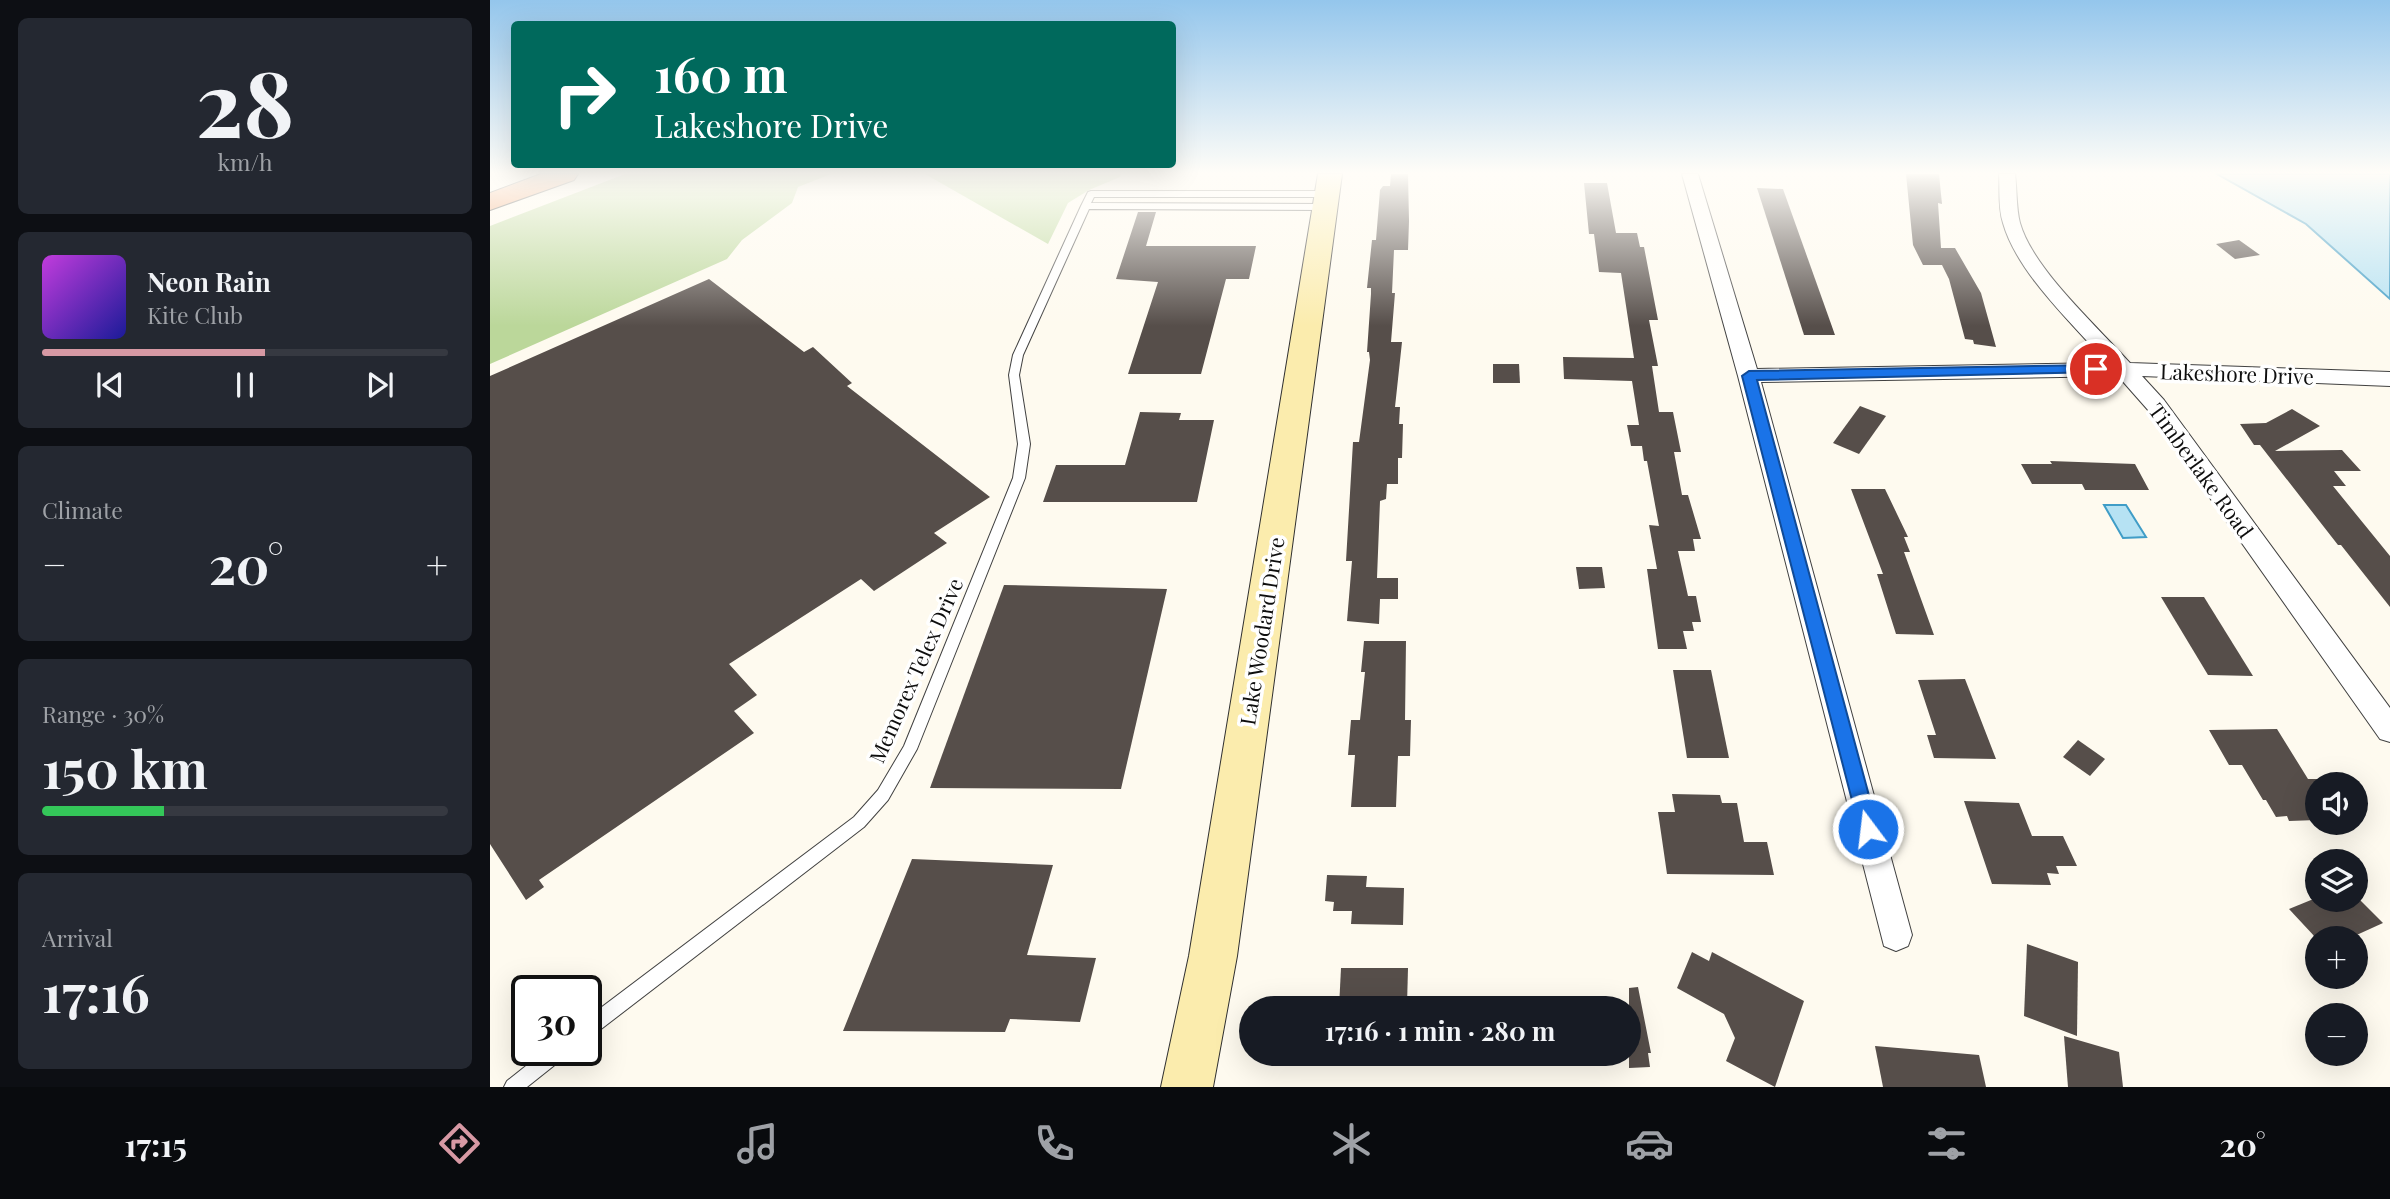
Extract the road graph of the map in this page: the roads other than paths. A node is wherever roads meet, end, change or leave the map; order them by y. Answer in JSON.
{"nodes":[{"id":1,"x":1077,"y":225,"type":"edge"},
{"id":2,"x":1322,"y":225,"type":"edge"},
{"id":3,"x":1705,"y":225,"type":"edge"},
{"id":4,"x":2012,"y":225,"type":"edge"},
{"id":5,"x":2123,"y":369,"type":"junction"},
{"id":6,"x":1749,"y":376,"type":"junction"},
{"id":7,"x":2390,"y":379,"type":"edge"},
{"id":8,"x":2390,"y":730,"type":"edge"},
{"id":9,"x":1896,"y":935,"type":"dead end"},
{"id":10,"x":602,"y":1018,"type":"edge"},
{"id":11,"x":540,"y":1066,"type":"edge"},
{"id":12,"x":513,"y":1087,"type":"edge"},
{"id":13,"x":1187,"y":1087,"type":"edge"}],
"edges":[{"from":1,"to":10,"type":"lane","name":"Memorex Telex Drive"},
{"from":2,"to":13,"type":"street","name":"Lake Woodard Drive"},
{"from":3,"to":6,"type":"street"},
{"from":4,"to":5,"type":"street","name":"Timberlake Road"},
{"from":5,"to":6,"type":"street","name":"Lakeshore Drive"},
{"from":5,"to":7,"type":"street","name":"Lakeshore Drive"},
{"from":5,"to":8,"type":"street","name":"Timberlake Road"},
{"from":6,"to":9,"type":"street"},
{"from":11,"to":12,"type":"lane"}]}
